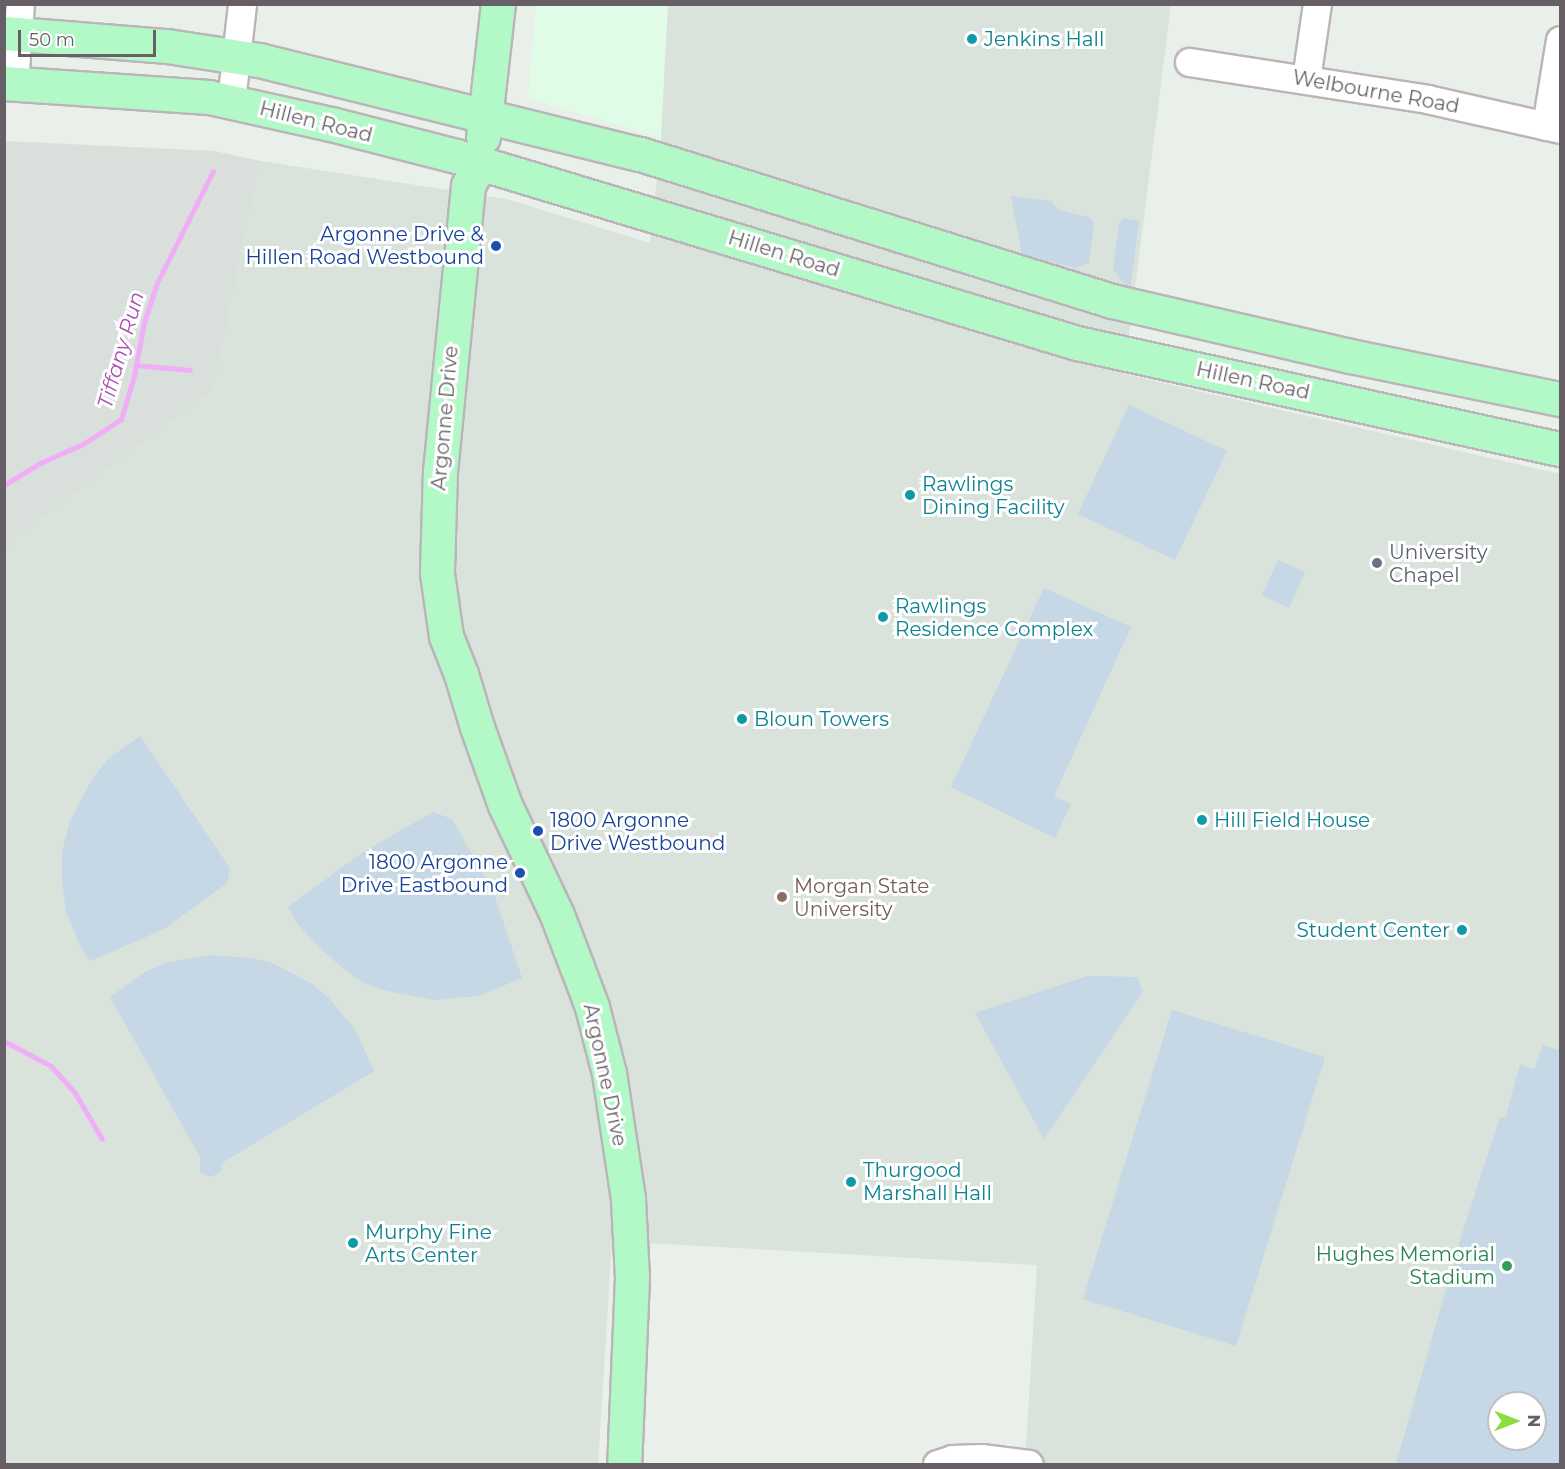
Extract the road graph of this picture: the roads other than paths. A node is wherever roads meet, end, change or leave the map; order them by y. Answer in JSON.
{"nodes":[{"id":1,"x":242,"y":4,"type":"edge"},
{"id":2,"x":498,"y":4,"type":"edge"},
{"id":3,"x":1317,"y":4,"type":"edge"},
{"id":4,"x":14,"y":24,"type":"edge"},
{"id":5,"x":1560,"y":40,"type":"edge"},
{"id":6,"x":237,"y":56,"type":"junction"},
{"id":7,"x":1189,"y":62,"type":"dead end"},
{"id":8,"x":1306,"y":79,"type":"junction"},
{"id":9,"x":9,"y":83,"type":"edge"},
{"id":10,"x":231,"y":101,"type":"junction"},
{"id":11,"x":486,"y":116,"type":"junction"},
{"id":12,"x":1553,"y":128,"type":"edge"},
{"id":13,"x":480,"y":163,"type":"junction"},
{"id":14,"x":869,"y":226,"type":"junction"},
{"id":15,"x":851,"y":275,"type":"junction"},
{"id":16,"x":1091,"y":295,"type":"junction"},
{"id":17,"x":1077,"y":343,"type":"junction"},
{"id":18,"x":1559,"y":399,"type":"edge"},
{"id":19,"x":1554,"y":448,"type":"edge"},
{"id":20,"x":624,"y":1464,"type":"edge"},
{"id":21,"x":937,"y":1464,"type":"edge"},
{"id":22,"x":1029,"y":1464,"type":"edge"}],
"edges":[{"from":1,"to":6,"type":"street"},
{"from":2,"to":11,"type":"main road","name":"Argonne Drive"},
{"from":3,"to":8,"type":"street"},
{"from":4,"to":6,"type":"main road"},
{"from":4,"to":9,"type":"street"},
{"from":5,"to":12,"type":"street"},
{"from":6,"to":10,"type":"street"},
{"from":6,"to":11,"type":"main road"},
{"from":7,"to":8,"type":"street","name":"Welbourne Road"},
{"from":8,"to":12,"type":"street","name":"Welbourne Road"},
{"from":9,"to":10,"type":"main road","name":"Hillen Road"},
{"from":10,"to":13,"type":"main road","name":"Hillen Road"},
{"from":11,"to":13,"type":"main road","name":"Argonne Drive"},
{"from":11,"to":14,"type":"main road"},
{"from":13,"to":15,"type":"main road","name":"Hillen Road"},
{"from":13,"to":20,"type":"main road","name":"Argonne Drive"},
{"from":14,"to":15,"type":"main road"},
{"from":14,"to":16,"type":"main road"},
{"from":15,"to":17,"type":"main road","name":"Hillen Road"},
{"from":16,"to":17,"type":"main road"},
{"from":16,"to":18,"type":"main road"},
{"from":17,"to":19,"type":"main road","name":"Hillen Road"},
{"from":18,"to":19,"type":"main road"},
{"from":21,"to":22,"type":"street"}]}
